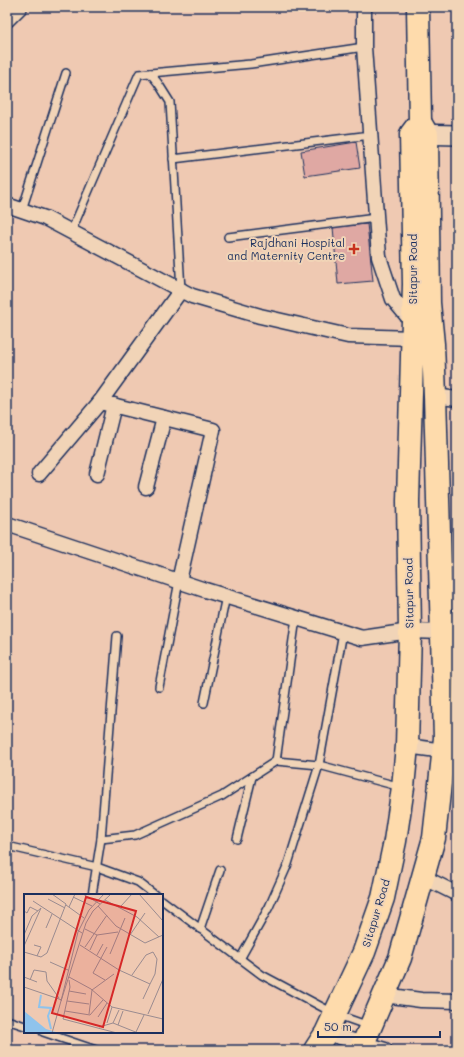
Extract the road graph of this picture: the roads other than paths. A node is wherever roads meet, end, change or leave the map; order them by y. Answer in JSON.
{"nodes":[{"id":1,"x":20,"y":7,"type":"edge"},
{"id":2,"x":364,"y":7,"type":"edge"},
{"id":3,"x":418,"y":7,"type":"edge"},
{"id":4,"x":7,"y":20,"type":"edge"},
{"id":5,"x":364,"y":46,"type":"junction"},
{"id":6,"x":66,"y":73,"type":"dead end"},
{"id":7,"x":150,"y":73,"type":"junction"},
{"id":8,"x":436,"y":134,"type":"edge"},
{"id":9,"x":371,"y":135,"type":"junction"},
{"id":10,"x":173,"y":159,"type":"junction"},
{"id":11,"x":7,"y":205,"type":"edge"},
{"id":12,"x":22,"y":210,"type":"junction"},
{"id":13,"x":376,"y":218,"type":"junction"},
{"id":14,"x":71,"y":232,"type":"junction"},
{"id":15,"x":228,"y":237,"type":"dead end"},
{"id":16,"x":181,"y":290,"type":"junction"},
{"id":17,"x":413,"y":331,"type":"junction"},
{"id":18,"x":435,"y":396,"type":"junction"},
{"id":19,"x":457,"y":399,"type":"edge"},
{"id":20,"x":100,"y":402,"type":"junction"},
{"id":21,"x":114,"y":405,"type":"junction"},
{"id":22,"x":164,"y":418,"type":"junction"},
{"id":23,"x":39,"y":474,"type":"dead end"},
{"id":24,"x":97,"y":474,"type":"dead end"},
{"id":25,"x":146,"y":487,"type":"dead end"},
{"id":26,"x":7,"y":524,"type":"edge"},
{"id":27,"x":178,"y":581,"type":"junction"},
{"id":28,"x":226,"y":596,"type":"junction"},
{"id":29,"x":296,"y":618,"type":"junction"},
{"id":30,"x":410,"y":631,"type":"junction"},
{"id":31,"x":343,"y":632,"type":"junction"},
{"id":32,"x":443,"y":632,"type":"junction"},
{"id":33,"x":117,"y":636,"type":"dead end"},
{"id":34,"x":159,"y":687,"type":"dead end"},
{"id":35,"x":204,"y":703,"type":"dead end"},
{"id":36,"x":407,"y":746,"type":"junction"},
{"id":37,"x":450,"y":753,"type":"edge"},
{"id":38,"x":276,"y":761,"type":"junction"},
{"id":39,"x":320,"y":765,"type":"junction"},
{"id":40,"x":252,"y":776,"type":"junction"},
{"id":41,"x":403,"y":787,"type":"junction"},
{"id":42,"x":102,"y":839,"type":"junction"},
{"id":43,"x":237,"y":839,"type":"dead end"},
{"id":44,"x":7,"y":846,"type":"edge"},
{"id":45,"x":97,"y":867,"type":"junction"},
{"id":46,"x":220,"y":870,"type":"dead end"},
{"id":47,"x":423,"y":877,"type":"junction"},
{"id":48,"x":92,"y":894,"type":"edge"},
{"id":49,"x":154,"y":894,"type":"edge"},
{"id":50,"x":457,"y":894,"type":"edge"},
{"id":51,"x":163,"y":901,"type":"edge"},
{"id":52,"x":200,"y":929,"type":"junction"},
{"id":53,"x":240,"y":959,"type":"junction"},
{"id":54,"x":384,"y":995,"type":"junction"},
{"id":55,"x":457,"y":1000,"type":"edge"},
{"id":56,"x":335,"y":1014,"type":"junction"},
{"id":57,"x":7,"y":1020,"type":"edge"},
{"id":58,"x":24,"y":1026,"type":"edge"},
{"id":59,"x":46,"y":1033,"type":"edge"},
{"id":60,"x":364,"y":1040,"type":"edge"},
{"id":61,"x":320,"y":1042,"type":"edge"},
{"id":62,"x":96,"y":1050,"type":"edge"},
{"id":63,"x":385,"y":1050,"type":"edge"}],
"edges":[{"from":1,"to":4,"type":"street"},
{"from":2,"to":5,"type":"street"},
{"from":3,"to":8,"type":"main road","name":"Sitapur Road"},
{"from":5,"to":7,"type":"lane"},
{"from":5,"to":9,"type":"street"},
{"from":6,"to":12,"type":"lane"},
{"from":7,"to":10,"type":"lane"},
{"from":7,"to":14,"type":"lane"},
{"from":8,"to":17,"type":"main road","name":"Sitapur Road"},
{"from":8,"to":18,"type":"main road","name":"Sitapur Road"},
{"from":9,"to":10,"type":"lane"},
{"from":9,"to":13,"type":"street"},
{"from":10,"to":16,"type":"lane"},
{"from":11,"to":12,"type":"street"},
{"from":12,"to":14,"type":"street"},
{"from":13,"to":15,"type":"lane"},
{"from":13,"to":17,"type":"street"},
{"from":14,"to":16,"type":"street"},
{"from":16,"to":17,"type":"street"},
{"from":16,"to":20,"type":"street"},
{"from":17,"to":30,"type":"main road","name":"Sitapur Road"},
{"from":18,"to":19,"type":"street"},
{"from":18,"to":32,"type":"main road","name":"Sitapur Road"},
{"from":20,"to":21,"type":"street"},
{"from":20,"to":23,"type":"street"},
{"from":21,"to":22,"type":"street"},
{"from":21,"to":24,"type":"street"},
{"from":22,"to":25,"type":"street"},
{"from":22,"to":27,"type":"street"},
{"from":26,"to":27,"type":"street"},
{"from":27,"to":28,"type":"street"},
{"from":27,"to":34,"type":"lane"},
{"from":28,"to":29,"type":"street"},
{"from":28,"to":35,"type":"lane"},
{"from":29,"to":31,"type":"street"},
{"from":29,"to":38,"type":"lane"},
{"from":30,"to":31,"type":"street"},
{"from":30,"to":32,"type":"street"},
{"from":30,"to":36,"type":"main road","name":"Sitapur Road"},
{"from":31,"to":39,"type":"lane"},
{"from":32,"to":37,"type":"main road","name":"Sitapur Road"},
{"from":33,"to":42,"type":"lane"},
{"from":36,"to":37,"type":"street"},
{"from":36,"to":41,"type":"main road","name":"Sitapur Road"},
{"from":37,"to":47,"type":"main road","name":"Sitapur Road"},
{"from":38,"to":39,"type":"lane"},
{"from":38,"to":40,"type":"lane"},
{"from":39,"to":41,"type":"lane"},
{"from":39,"to":53,"type":"lane"},
{"from":40,"to":42,"type":"lane"},
{"from":40,"to":43,"type":"lane"},
{"from":41,"to":56,"type":"main road","name":"Sitapur Road"},
{"from":42,"to":45,"type":"lane"},
{"from":44,"to":45,"type":"lane"},
{"from":45,"to":48,"type":"lane"},
{"from":45,"to":49,"type":"lane"},
{"from":46,"to":52,"type":"lane"},
{"from":47,"to":50,"type":"street"},
{"from":47,"to":54,"type":"main road","name":"Sitapur Road"},
{"from":51,"to":52,"type":"lane"},
{"from":52,"to":53,"type":"lane"},
{"from":53,"to":56,"type":"lane"},
{"from":54,"to":55,"type":"street"},
{"from":54,"to":60,"type":"main road","name":"Sitapur Road"},
{"from":56,"to":60,"type":"lane"},
{"from":56,"to":61,"type":"main road","name":"Sitapur Road"},
{"from":57,"to":58,"type":"lane"},
{"from":59,"to":62,"type":"lane"},
{"from":60,"to":61,"type":"street"},
{"from":60,"to":63,"type":"street"}]}
